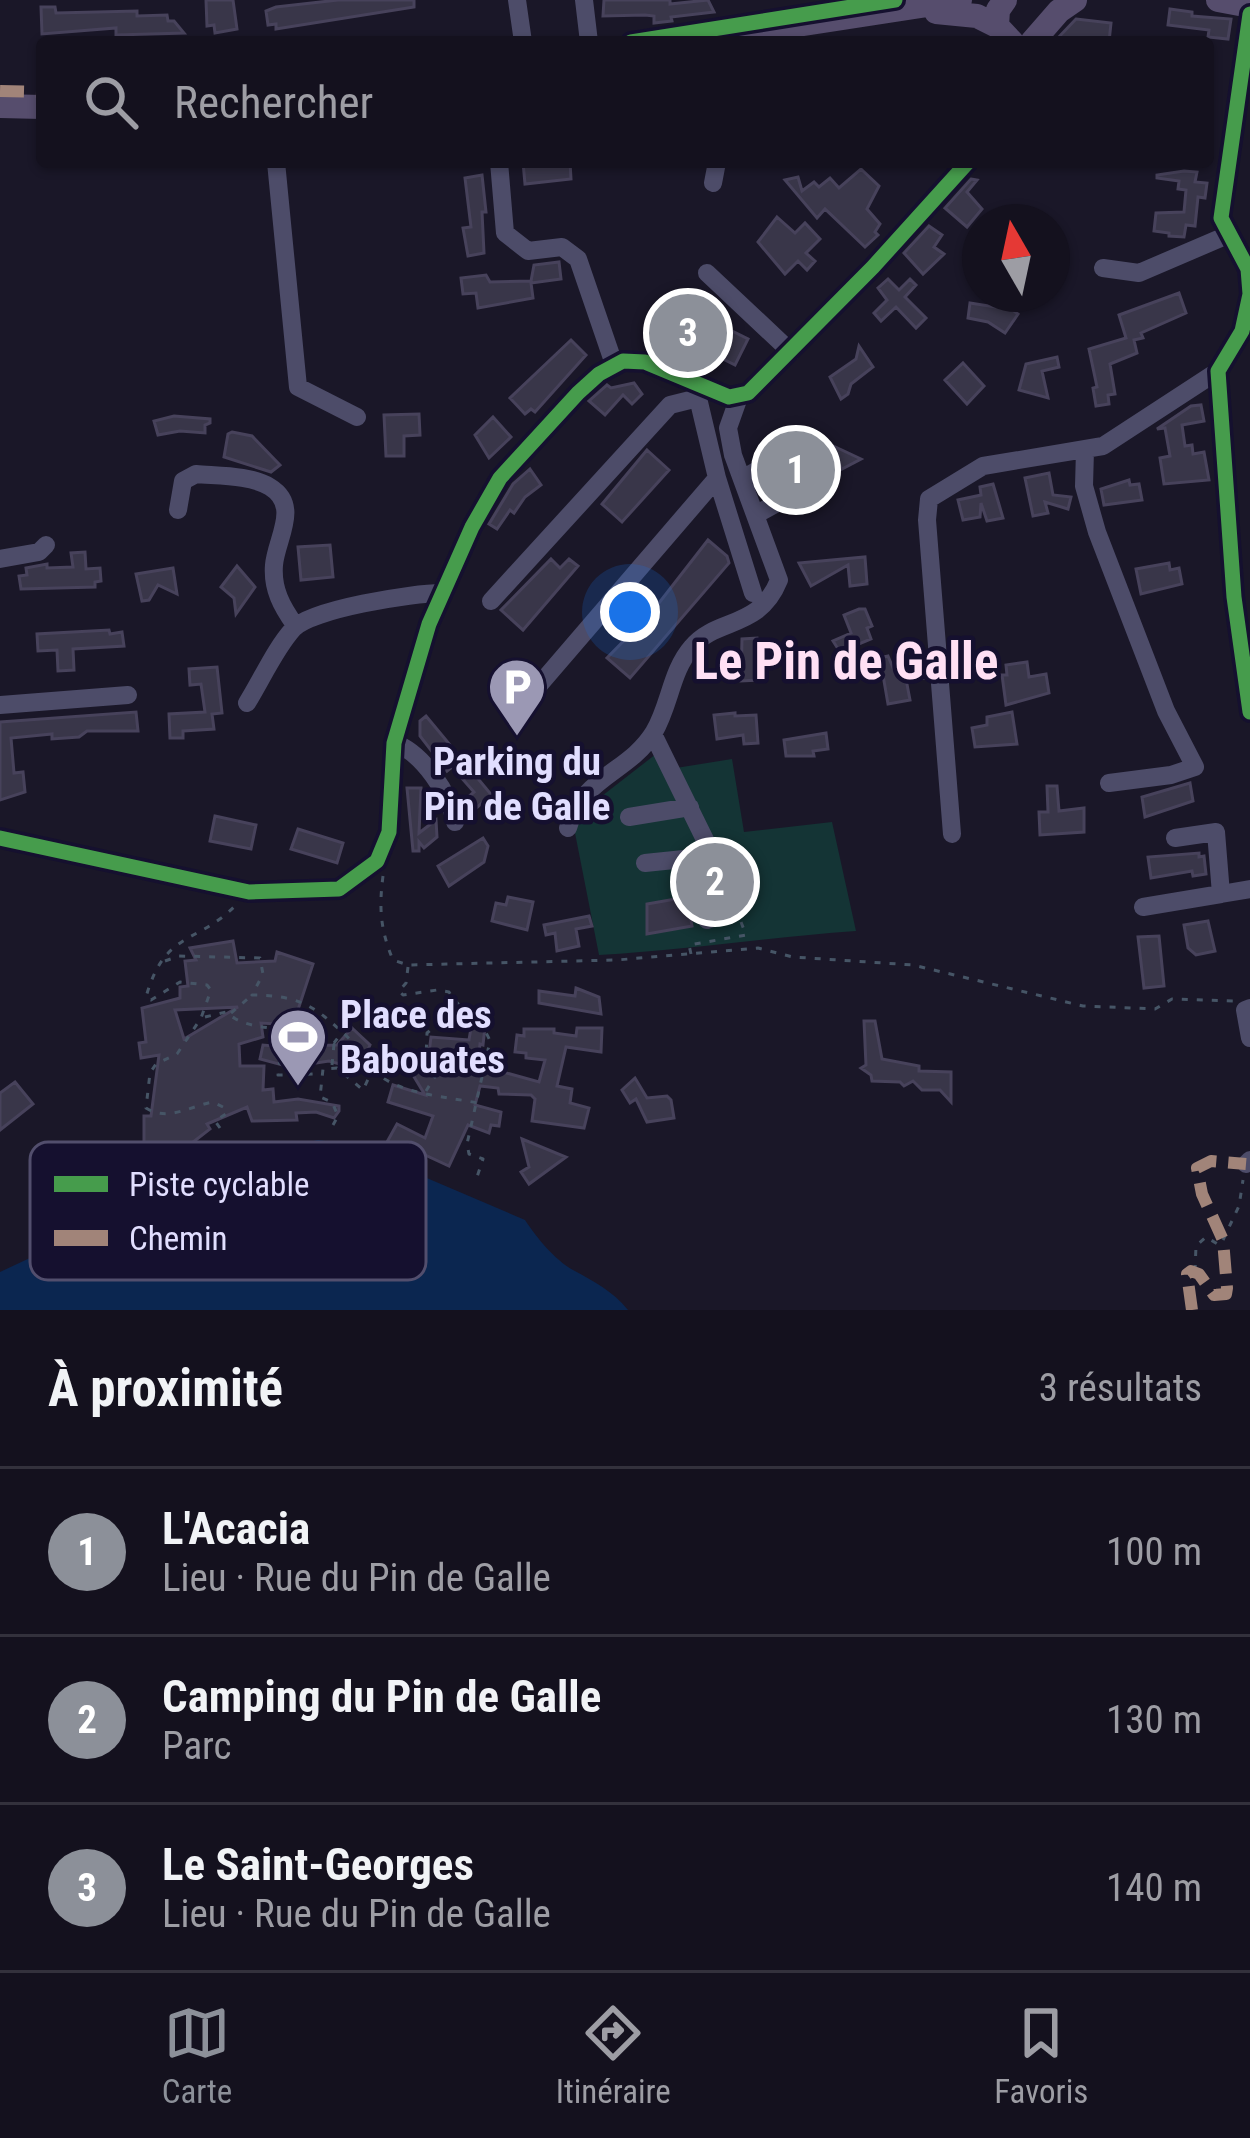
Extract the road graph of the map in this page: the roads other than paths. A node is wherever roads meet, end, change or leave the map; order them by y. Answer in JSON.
{"nodes":[{"id":1,"x":517,"y":0,"type":"edge"},
{"id":2,"x":584,"y":0,"type":"edge"},
{"id":3,"x":962,"y":0,"type":"edge"},
{"id":4,"x":1039,"y":0,"type":"edge"},
{"id":5,"x":1075,"y":0,"type":"edge"},
{"id":6,"x":1218,"y":0,"type":"edge"},
{"id":7,"x":1250,"y":10,"type":"edge"},
{"id":8,"x":1006,"y":26,"type":"edge"},
{"id":9,"x":1039,"y":34,"type":"edge"},
{"id":10,"x":522,"y":36,"type":"edge"},
{"id":11,"x":588,"y":36,"type":"edge"},
{"id":12,"x":764,"y":36,"type":"edge"},
{"id":13,"x":0,"y":106,"type":"edge"},
{"id":14,"x":36,"y":106,"type":"edge"},
{"id":15,"x":277,"y":168,"type":"edge"},
{"id":16,"x":500,"y":168,"type":"edge"},
{"id":17,"x":716,"y":168,"type":"edge"},
{"id":18,"x":962,"y":168,"type":"edge"},
{"id":19,"x":713,"y":183,"type":"dead end"},
{"id":20,"x":1239,"y":244,"type":"edge"},
{"id":21,"x":1103,"y":268,"type":"dead end"},
{"id":22,"x":707,"y":273,"type":"dead end"},
{"id":23,"x":791,"y":352,"type":"junction"},
{"id":24,"x":614,"y":364,"type":"junction"},
{"id":25,"x":1218,"y":371,"type":"junction"},
{"id":26,"x":699,"y":392,"type":"junction"},
{"id":27,"x":739,"y":397,"type":"junction"},
{"id":28,"x":357,"y":417,"type":"dead end"},
{"id":29,"x":794,"y":449,"type":"dead end"},
{"id":30,"x":1085,"y":450,"type":"junction"},
{"id":31,"x":826,"y":477,"type":"dead end"},
{"id":32,"x":717,"y":478,"type":"junction"},
{"id":33,"x":742,"y":479,"type":"junction"},
{"id":34,"x":178,"y":510,"type":"dead end"},
{"id":35,"x":755,"y":515,"type":"junction"},
{"id":36,"x":46,"y":545,"type":"dead end"},
{"id":37,"x":0,"y":559,"type":"edge"},
{"id":38,"x":1241,"y":567,"type":"edge"},
{"id":39,"x":441,"y":593,"type":"junction"},
{"id":40,"x":754,"y":593,"type":"dead end"},
{"id":41,"x":490,"y":601,"type":"dead end"},
{"id":42,"x":295,"y":625,"type":"junction"},
{"id":43,"x":128,"y":695,"type":"dead end"},
{"id":44,"x":247,"y":703,"type":"dead end"},
{"id":45,"x":0,"y":705,"type":"edge"},
{"id":46,"x":522,"y":705,"type":"dead end"},
{"id":47,"x":1250,"y":712,"type":"edge"},
{"id":48,"x":653,"y":734,"type":"junction"},
{"id":49,"x":394,"y":743,"type":"junction"},
{"id":50,"x":1109,"y":783,"type":"dead end"},
{"id":51,"x":690,"y":807,"type":"junction"},
{"id":52,"x":629,"y":817,"type":"dead end"},
{"id":53,"x":455,"y":822,"type":"dead end"},
{"id":54,"x":568,"y":828,"type":"dead end"},
{"id":55,"x":952,"y":834,"type":"dead end"},
{"id":56,"x":0,"y":838,"type":"edge"},
{"id":57,"x":1174,"y":838,"type":"dead end"},
{"id":58,"x":713,"y":856,"type":"junction"},
{"id":59,"x":645,"y":863,"type":"dead end"},
{"id":60,"x":1250,"y":890,"type":"edge"},
{"id":61,"x":1221,"y":894,"type":"junction"},
{"id":62,"x":1143,"y":907,"type":"dead end"},
{"id":63,"x":707,"y":920,"type":"dead end"},
{"id":64,"x":1247,"y":1009,"type":"edge"},
{"id":65,"x":1250,"y":1038,"type":"edge"}],
"edges":[{"from":1,"to":10,"type":"street"},
{"from":2,"to":11,"type":"street"},
{"from":3,"to":8,"type":"main road"},
{"from":3,"to":12,"type":"main road"},
{"from":4,"to":9,"type":"main road"},
{"from":5,"to":9,"type":"main road"},
{"from":6,"to":7,"type":"main road"},
{"from":7,"to":20,"type":"street"},
{"from":8,"to":12,"type":"main road"},
{"from":13,"to":14,"type":"main road"},
{"from":15,"to":28,"type":"street"},
{"from":16,"to":24,"type":"street"},
{"from":17,"to":19,"type":"street"},
{"from":18,"to":23,"type":"street"},
{"from":20,"to":21,"type":"street"},
{"from":20,"to":25,"type":"street"},
{"from":22,"to":23,"type":"street"},
{"from":23,"to":27,"type":"street"},
{"from":24,"to":26,"type":"street"},
{"from":24,"to":39,"type":"street"},
{"from":25,"to":30,"type":"street"},
{"from":25,"to":38,"type":"street"},
{"from":26,"to":27,"type":"street"},
{"from":26,"to":32,"type":"street"},
{"from":26,"to":41,"type":"street"},
{"from":27,"to":33,"type":"street"},
{"from":29,"to":33,"type":"street"},
{"from":30,"to":50,"type":"street"},
{"from":30,"to":55,"type":"street"},
{"from":31,"to":35,"type":"street"},
{"from":32,"to":40,"type":"street"},
{"from":32,"to":46,"type":"street"},
{"from":33,"to":35,"type":"street"},
{"from":34,"to":42,"type":"street"},
{"from":35,"to":48,"type":"street"},
{"from":36,"to":37,"type":"street"},
{"from":38,"to":47,"type":"street"},
{"from":39,"to":42,"type":"street"},
{"from":39,"to":49,"type":"street"},
{"from":42,"to":44,"type":"street"},
{"from":43,"to":45,"type":"street"},
{"from":48,"to":51,"type":"street"},
{"from":48,"to":54,"type":"street"},
{"from":49,"to":53,"type":"street"},
{"from":49,"to":56,"type":"street"},
{"from":51,"to":52,"type":"street"},
{"from":51,"to":58,"type":"street"},
{"from":57,"to":61,"type":"street"},
{"from":58,"to":59,"type":"street"},
{"from":58,"to":63,"type":"street"},
{"from":60,"to":61,"type":"street"},
{"from":61,"to":62,"type":"street"},
{"from":64,"to":65,"type":"street"}]}
